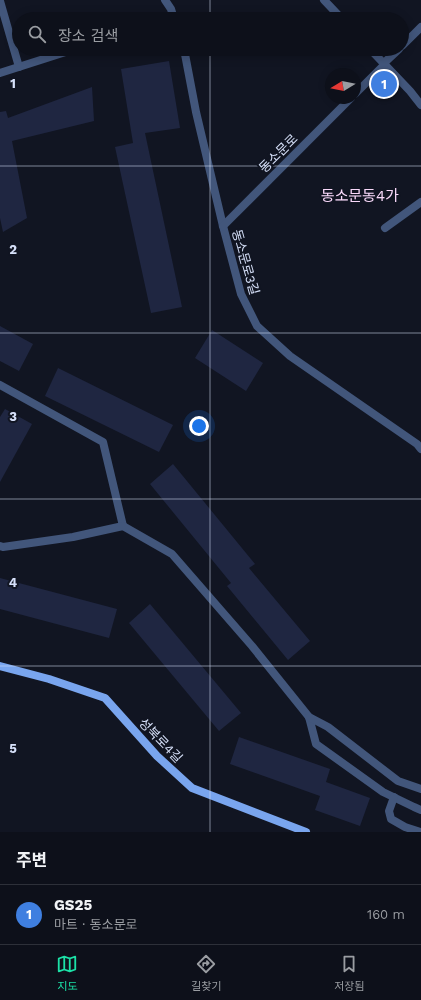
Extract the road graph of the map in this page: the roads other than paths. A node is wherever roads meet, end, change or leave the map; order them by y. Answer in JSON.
{"nodes":[{"id":1,"x":165,"y":0,"type":"edge"},
{"id":2,"x":324,"y":0,"type":"edge"},
{"id":3,"x":0,"y":1,"type":"edge"},
{"id":4,"x":172,"y":12,"type":"edge"},
{"id":5,"x":335,"y":12,"type":"edge"},
{"id":6,"x":421,"y":27,"type":"edge"},
{"id":7,"x":409,"y":39,"type":"edge"},
{"id":8,"x":12,"y":43,"type":"edge"},
{"id":9,"x":16,"y":56,"type":"edge"},
{"id":10,"x":53,"y":56,"type":"edge"},
{"id":11,"x":185,"y":56,"type":"edge"},
{"id":12,"x":377,"y":56,"type":"edge"},
{"id":13,"x":391,"y":56,"type":"edge"},
{"id":14,"x":385,"y":64,"type":"junction"},
{"id":15,"x":19,"y":67,"type":"junction"},
{"id":16,"x":0,"y":73,"type":"edge"},
{"id":17,"x":361,"y":88,"type":"edge"},
{"id":18,"x":345,"y":104,"type":"edge"},
{"id":19,"x":421,"y":105,"type":"edge"},
{"id":20,"x":421,"y":202,"type":"edge"},
{"id":21,"x":223,"y":226,"type":"junction"},
{"id":22,"x":385,"y":228,"type":"dead end"},
{"id":23,"x":0,"y":385,"type":"edge"},
{"id":24,"x":421,"y":449,"type":"edge"},
{"id":25,"x":123,"y":526,"type":"junction"},
{"id":26,"x":73,"y":537,"type":"junction"},
{"id":27,"x":0,"y":546,"type":"edge"},
{"id":28,"x":0,"y":551,"type":"edge"},
{"id":29,"x":2,"y":668,"type":"edge"},
{"id":30,"x":308,"y":717,"type":"junction"},
{"id":31,"x":421,"y":789,"type":"edge"},
{"id":32,"x":394,"y":797,"type":"junction"},
{"id":33,"x":421,"y":810,"type":"edge"},
{"id":34,"x":306,"y":832,"type":"edge"},
{"id":35,"x":420,"y":832,"type":"edge"}],
"edges":[{"from":1,"to":4,"type":"street"},
{"from":2,"to":5,"type":"street"},
{"from":3,"to":8,"type":"street"},
{"from":6,"to":7,"type":"street"},
{"from":9,"to":15,"type":"street"},
{"from":10,"to":15,"type":"street"},
{"from":11,"to":21,"type":"street","name":"동소문로3길"},
{"from":12,"to":14,"type":"street"},
{"from":13,"to":14,"type":"street"},
{"from":14,"to":17,"type":"street"},
{"from":14,"to":19,"type":"street"},
{"from":15,"to":16,"type":"street"},
{"from":18,"to":21,"type":"street","name":"동소문로"},
{"from":20,"to":22,"type":"street"},
{"from":21,"to":24,"type":"street","name":"동소문로3길"},
{"from":23,"to":25,"type":"street"},
{"from":25,"to":26,"type":"street"},
{"from":25,"to":30,"type":"street"},
{"from":26,"to":27,"type":"street"},
{"from":26,"to":28,"type":"street"},
{"from":29,"to":34,"type":"street","name":"성북로4길"},
{"from":30,"to":31,"type":"street"},
{"from":30,"to":32,"type":"street"},
{"from":32,"to":33,"type":"street"},
{"from":32,"to":35,"type":"street"}]}
